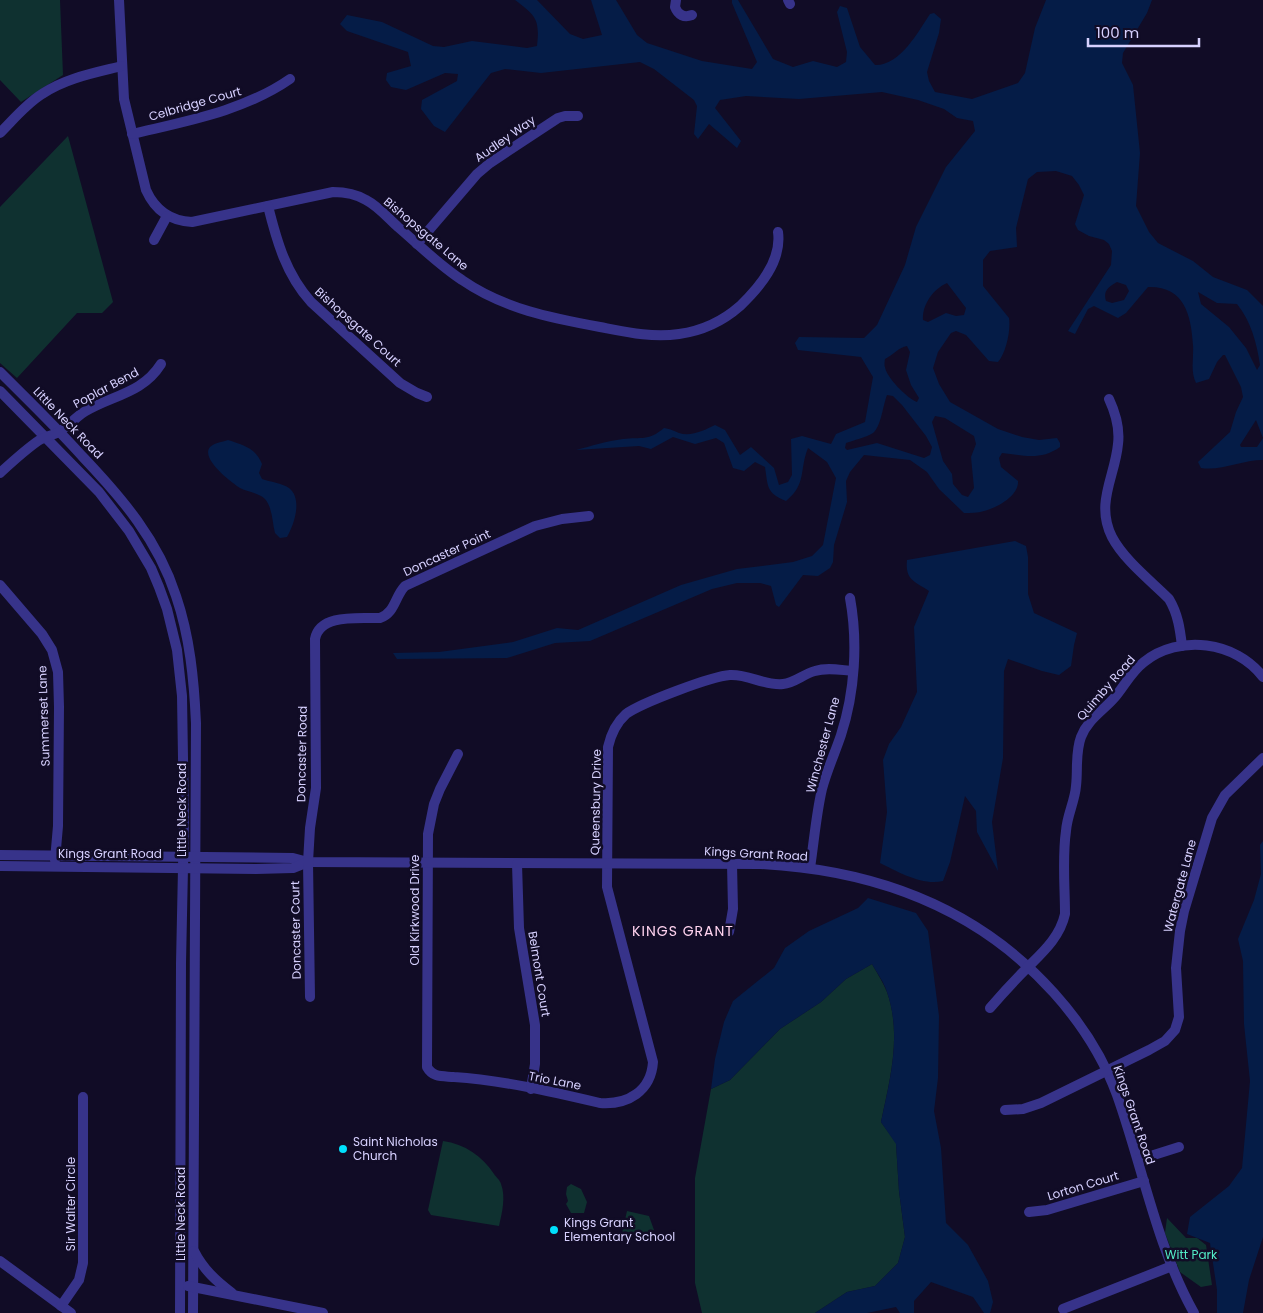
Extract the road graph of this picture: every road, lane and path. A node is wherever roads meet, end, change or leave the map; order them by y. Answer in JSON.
{"nodes":[{"id":1,"x":119,"y":0,"type":"edge"},
{"id":2,"x":676,"y":0,"type":"edge"},
{"id":3,"x":692,"y":15,"type":"dead end"},
{"id":4,"x":122,"y":66,"type":"junction"},
{"id":5,"x":290,"y":79,"type":"dead end"},
{"id":6,"x":578,"y":116,"type":"dead end"},
{"id":7,"x":0,"y":133,"type":"edge"},
{"id":8,"x":132,"y":134,"type":"junction"},
{"id":9,"x":268,"y":206,"type":"junction"},
{"id":10,"x":167,"y":216,"type":"junction"},
{"id":11,"x":778,"y":232,"type":"dead end"},
{"id":12,"x":154,"y":240,"type":"dead end"},
{"id":13,"x":417,"y":244,"type":"junction"},
{"id":14,"x":161,"y":364,"type":"dead end"},
{"id":15,"x":0,"y":372,"type":"edge"},
{"id":16,"x":0,"y":391,"type":"edge"},
{"id":17,"x":427,"y":397,"type":"dead end"},
{"id":18,"x":1110,"y":399,"type":"dead end"},
{"id":19,"x":60,"y":431,"type":"junction"},
{"id":20,"x":45,"y":437,"type":"junction"},
{"id":21,"x":0,"y":473,"type":"edge"},
{"id":22,"x":589,"y":516,"type":"dead end"},
{"id":23,"x":0,"y":584,"type":"edge"},
{"id":24,"x":850,"y":598,"type":"dead end"},
{"id":25,"x":1182,"y":646,"type":"junction"},
{"id":26,"x":853,"y":671,"type":"junction"},
{"id":27,"x":316,"y":676,"type":"joint"},
{"id":28,"x":1263,"y":677,"type":"edge"},
{"id":29,"x":458,"y":754,"type":"dead end"},
{"id":30,"x":1263,"y":758,"type":"edge"},
{"id":31,"x":0,"y":855,"type":"edge"},
{"id":32,"x":55,"y":855,"type":"junction"},
{"id":33,"x":182,"y":856,"type":"junction"},
{"id":34,"x":195,"y":856,"type":"junction"},
{"id":35,"x":308,"y":862,"type":"junction"},
{"id":36,"x":428,"y":864,"type":"junction"},
{"id":37,"x":518,"y":864,"type":"junction"},
{"id":38,"x":608,"y":864,"type":"junction"},
{"id":39,"x":732,"y":864,"type":"junction"},
{"id":40,"x":0,"y":866,"type":"edge"},
{"id":41,"x":55,"y":866,"type":"junction"},
{"id":42,"x":182,"y":867,"type":"junction"},
{"id":43,"x":195,"y":868,"type":"junction"},
{"id":44,"x":810,"y":868,"type":"junction"},
{"id":45,"x":729,"y":932,"type":"dead end"},
{"id":46,"x":1029,"y":966,"type":"junction"},
{"id":47,"x":310,"y":997,"type":"dead end"},
{"id":48,"x":990,"y":1008,"type":"dead end"},
{"id":49,"x":653,"y":1062,"type":"joint"},
{"id":50,"x":429,"y":1071,"type":"joint"},
{"id":51,"x":1107,"y":1071,"type":"junction"},
{"id":52,"x":531,"y":1089,"type":"junction"},
{"id":53,"x":83,"y":1097,"type":"dead end"},
{"id":54,"x":1004,"y":1110,"type":"dead end"},
{"id":55,"x":1180,"y":1147,"type":"dead end"},
{"id":56,"x":1138,"y":1160,"type":"junction"},
{"id":57,"x":1144,"y":1181,"type":"junction"},
{"id":58,"x":1029,"y":1212,"type":"dead end"},
{"id":59,"x":193,"y":1250,"type":"junction"},
{"id":60,"x":0,"y":1260,"type":"edge"},
{"id":61,"x":1172,"y":1266,"type":"junction"},
{"id":62,"x":180,"y":1285,"type":"junction"},
{"id":63,"x":193,"y":1287,"type":"junction"},
{"id":64,"x":235,"y":1296,"type":"junction"},
{"id":65,"x":62,"y":1306,"type":"junction"},
{"id":66,"x":1063,"y":1309,"type":"dead end"},
{"id":67,"x":71,"y":1313,"type":"edge"},
{"id":68,"x":180,"y":1313,"type":"edge"},
{"id":69,"x":193,"y":1313,"type":"edge"},
{"id":70,"x":323,"y":1313,"type":"edge"},
{"id":71,"x":1194,"y":1313,"type":"edge"}],
"edges":[{"from":1,"to":4,"type":"street"},
{"from":2,"to":3,"type":"street"},
{"from":4,"to":7,"type":"street"},
{"from":4,"to":8,"type":"street"},
{"from":5,"to":8,"type":"street","name":"Celbridge Court"},
{"from":6,"to":13,"type":"street","name":"Audley Way"},
{"from":8,"to":10,"type":"street"},
{"from":9,"to":10,"type":"street","name":"Bishopsgate Lane"},
{"from":9,"to":13,"type":"street","name":"Bishopsgate Lane"},
{"from":9,"to":17,"type":"street","name":"Bishopsgate Court"},
{"from":10,"to":12,"type":"street"},
{"from":11,"to":13,"type":"street","name":"Bishopsgate Lane"},
{"from":14,"to":19,"type":"street","name":"Poplar Bend"},
{"from":15,"to":19,"type":"street","name":"Little Neck Road"},
{"from":16,"to":20,"type":"street","name":"Little Neck Road"},
{"from":18,"to":25,"type":"street"},
{"from":19,"to":20,"type":"street","name":"Poplar Bend"},
{"from":19,"to":34,"type":"street","name":"Little Neck Road"},
{"from":20,"to":21,"type":"street","name":"Poplar Bend"},
{"from":20,"to":33,"type":"street","name":"Little Neck Road"},
{"from":22,"to":27,"type":"street","name":"Doncaster Point"},
{"from":23,"to":32,"type":"street","name":"Summerset Lane"},
{"from":24,"to":26,"type":"street","name":"Winchester Lane"},
{"from":25,"to":28,"type":"street","name":"Quimby Road"},
{"from":25,"to":46,"type":"street","name":"Quimby Road"},
{"from":26,"to":38,"type":"street","name":"Queensbury Drive"},
{"from":26,"to":44,"type":"street","name":"Winchester Lane"},
{"from":27,"to":35,"type":"street","name":"Doncaster Road"},
{"from":29,"to":36,"type":"street","name":"Old Kirkwood Drive"},
{"from":30,"to":51,"type":"street","name":"Watergate Lane"},
{"from":31,"to":32,"type":"street","name":"Kings Grant Road"},
{"from":32,"to":33,"type":"street","name":"Kings Grant Road"},
{"from":32,"to":41,"type":"street","name":"Summerset Lane"},
{"from":33,"to":34,"type":"street","name":"Kings Grant Road"},
{"from":33,"to":42,"type":"street","name":"Little Neck Road"},
{"from":34,"to":35,"type":"street","name":"Kings Grant Road"},
{"from":34,"to":43,"type":"street","name":"Little Neck Road"},
{"from":35,"to":36,"type":"street","name":"Kings Grant Road"},
{"from":35,"to":43,"type":"street","name":"Kings Grant Road"},
{"from":35,"to":47,"type":"street","name":"Doncaster Court"},
{"from":36,"to":37,"type":"street","name":"Kings Grant Road"},
{"from":36,"to":50,"type":"street","name":"Old Kirkwood Drive"},
{"from":37,"to":38,"type":"street","name":"Kings Grant Road"},
{"from":37,"to":52,"type":"street","name":"Belmont Court"},
{"from":38,"to":39,"type":"street","name":"Kings Grant Road"},
{"from":38,"to":49,"type":"street","name":"Queensbury Drive"},
{"from":39,"to":44,"type":"street","name":"Kings Grant Road"},
{"from":39,"to":45,"type":"street"},
{"from":40,"to":41,"type":"street","name":"Kings Grant Road"},
{"from":41,"to":42,"type":"street","name":"Kings Grant Road"},
{"from":42,"to":43,"type":"street","name":"Kings Grant Road"},
{"from":42,"to":62,"type":"street","name":"Little Neck Road"},
{"from":43,"to":59,"type":"street","name":"Little Neck Road"},
{"from":44,"to":46,"type":"street","name":"Kings Grant Road"},
{"from":46,"to":48,"type":"street","name":"Quimby Road"},
{"from":46,"to":51,"type":"street","name":"Kings Grant Road"},
{"from":49,"to":52,"type":"street","name":"Trio Lane"},
{"from":50,"to":52,"type":"street","name":"Trio Lane"},
{"from":51,"to":54,"type":"street","name":"Watergate Lane"},
{"from":51,"to":56,"type":"street","name":"Kings Grant Road"},
{"from":53,"to":65,"type":"street","name":"Sir Walter Circle"},
{"from":55,"to":56,"type":"street"},
{"from":56,"to":57,"type":"street","name":"Kings Grant Road"},
{"from":57,"to":58,"type":"street","name":"Lorton Court"},
{"from":57,"to":61,"type":"street","name":"Kings Grant Road"},
{"from":59,"to":63,"type":"street","name":"Little Neck Road"},
{"from":59,"to":64,"type":"street"},
{"from":60,"to":65,"type":"street"},
{"from":61,"to":66,"type":"street"},
{"from":61,"to":71,"type":"street","name":"Kings Grant Road"},
{"from":62,"to":63,"type":"street"},
{"from":62,"to":68,"type":"street","name":"Little Neck Road"},
{"from":63,"to":64,"type":"street"},
{"from":63,"to":69,"type":"street","name":"Little Neck Road"},
{"from":64,"to":70,"type":"street"},
{"from":65,"to":67,"type":"street"}]}
